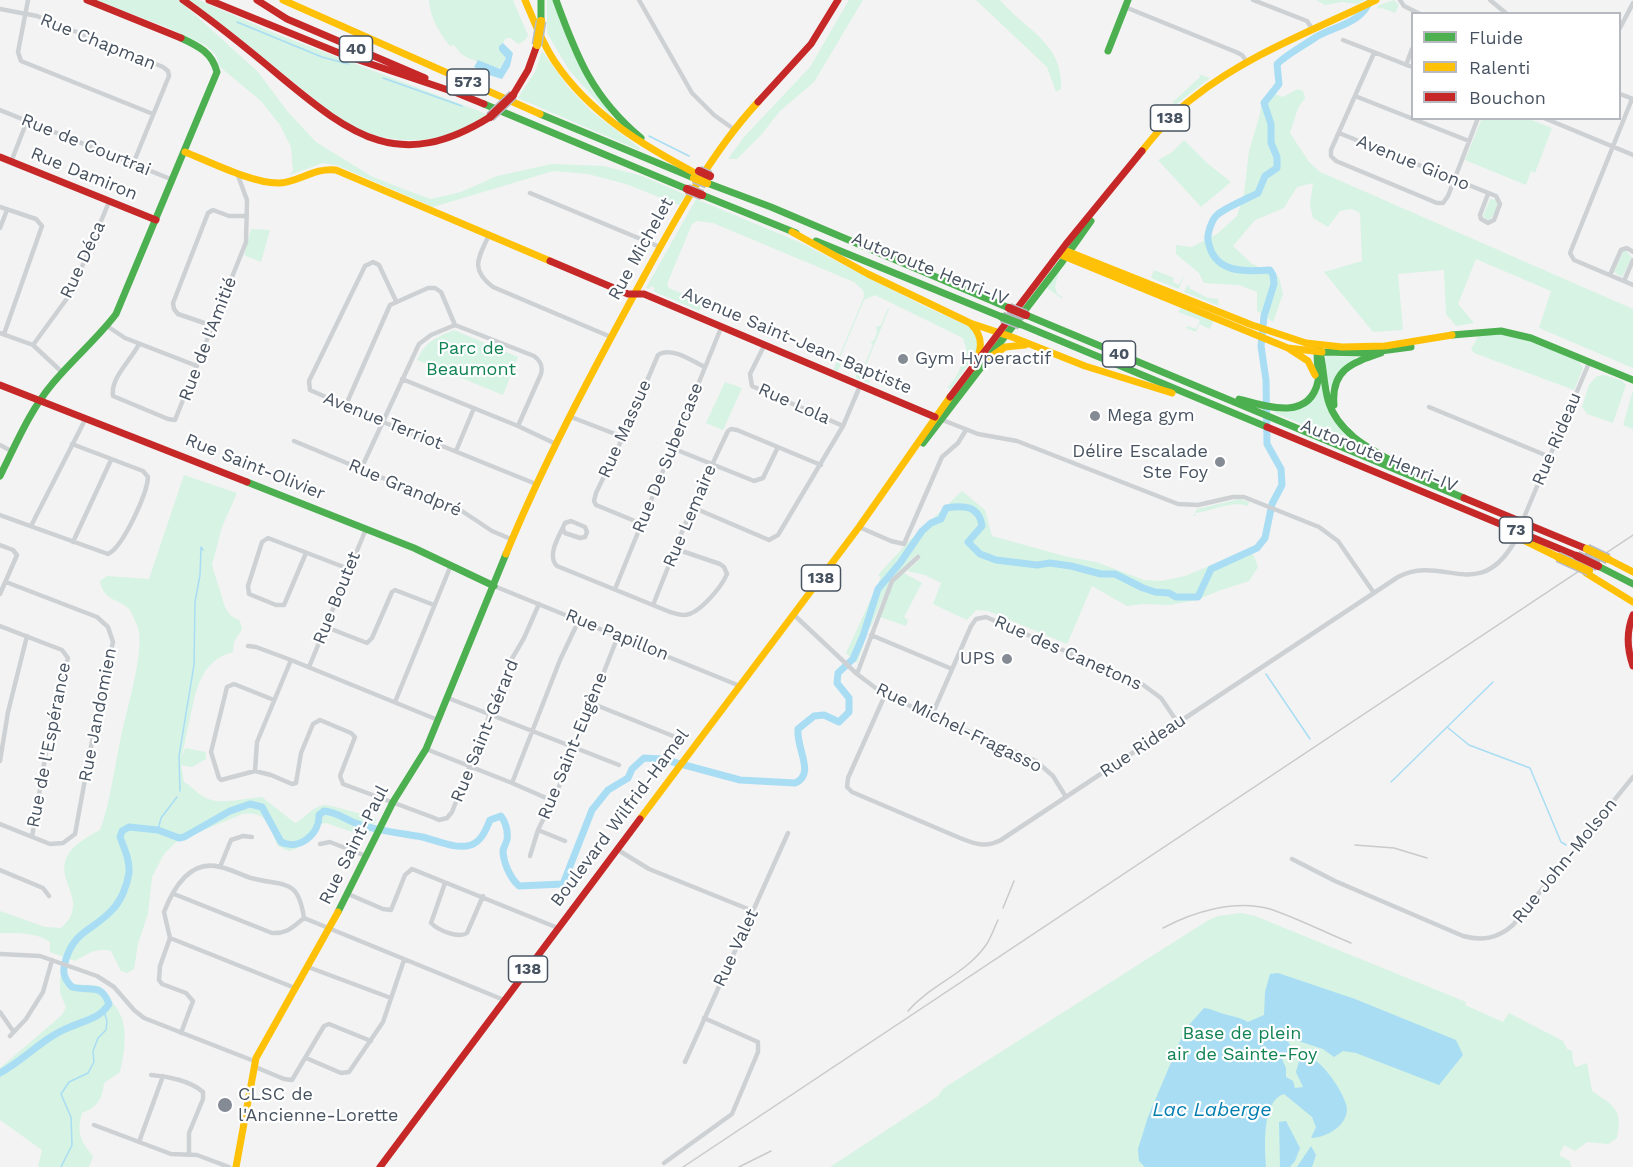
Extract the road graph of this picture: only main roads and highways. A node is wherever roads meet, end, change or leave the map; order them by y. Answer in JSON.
{"nodes":[{"id":1,"x":87,"y":0,"type":"edge"},
{"id":2,"x":183,"y":0,"type":"edge"},
{"id":3,"x":209,"y":0,"type":"edge"},
{"id":4,"x":257,"y":0,"type":"edge"},
{"id":5,"x":283,"y":0,"type":"edge"},
{"id":6,"x":525,"y":0,"type":"edge"},
{"id":7,"x":541,"y":0,"type":"edge"},
{"id":8,"x":556,"y":0,"type":"edge"},
{"id":9,"x":835,"y":1,"type":"edge"},
{"id":10,"x":1371,"y":3,"type":"edge"},
{"id":11,"x":1126,"y":4,"type":"edge"},
{"id":12,"x":1108,"y":51,"type":"dead end"},
{"id":13,"x":457,"y":93,"type":"junction"},
{"id":14,"x":185,"y":152,"type":"junction"},
{"id":15,"x":0,"y":158,"type":"edge"},
{"id":16,"x":697,"y":174,"type":"junction"},
{"id":17,"x":1109,"y":192,"type":"junction"},
{"id":18,"x":156,"y":220,"type":"junction"},
{"id":19,"x":792,"y":232,"type":"junction"},
{"id":20,"x":1076,"y":242,"type":"junction"},
{"id":21,"x":1064,"y":253,"type":"junction"},
{"id":22,"x":1090,"y":260,"type":"junction"},
{"id":23,"x":635,"y":294,"type":"junction"},
{"id":24,"x":970,"y":323,"type":"junction"},
{"id":25,"x":1252,"y":330,"type":"junction"},
{"id":26,"x":1003,"y":334,"type":"junction"},
{"id":27,"x":1449,"y":336,"type":"junction"},
{"id":28,"x":1272,"y":337,"type":"junction"},
{"id":29,"x":1031,"y":346,"type":"junction"},
{"id":30,"x":1288,"y":348,"type":"junction"},
{"id":31,"x":1319,"y":350,"type":"junction"},
{"id":32,"x":1381,"y":353,"type":"junction"},
{"id":33,"x":989,"y":358,"type":"junction"},
{"id":34,"x":974,"y":367,"type":"junction"},
{"id":35,"x":1633,"y":380,"type":"edge"},
{"id":36,"x":0,"y":385,"type":"edge"},
{"id":37,"x":1316,"y":387,"type":"junction"},
{"id":38,"x":40,"y":401,"type":"junction"},
{"id":39,"x":1204,"y":402,"type":"junction"},
{"id":40,"x":1259,"y":409,"type":"junction"},
{"id":41,"x":938,"y":418,"type":"junction"},
{"id":42,"x":1348,"y":431,"type":"junction"},
{"id":43,"x":0,"y":477,"type":"edge"},
{"id":44,"x":1424,"y":480,"type":"junction"},
{"id":45,"x":1454,"y":505,"type":"junction"},
{"id":46,"x":513,"y":540,"type":"joint"},
{"id":47,"x":1633,"y":571,"type":"edge"},
{"id":48,"x":1587,"y":572,"type":"junction"},
{"id":49,"x":1633,"y":584,"type":"edge"},
{"id":50,"x":494,"y":586,"type":"junction"},
{"id":51,"x":1633,"y":595,"type":"edge"},
{"id":52,"x":1633,"y":602,"type":"edge"},
{"id":53,"x":1633,"y":615,"type":"edge"},
{"id":54,"x":1633,"y":666,"type":"edge"},
{"id":55,"x":236,"y":1167,"type":"edge"},
{"id":56,"x":380,"y":1167,"type":"edge"}],
"edges":[{"from":1,"to":14,"type":"main road"},
{"from":2,"to":7,"type":"main road","bridge":true},
{"from":3,"to":13,"type":"main road","name":"Autoroute Henri-IV","number":"573"},
{"from":4,"to":13,"type":"main road","number":"40"},
{"from":5,"to":16,"type":"main road","number":"573"},
{"from":6,"to":16,"type":"main road"},
{"from":8,"to":16,"type":"main road"},
{"from":9,"to":23,"type":"main road","name":"Rue Michelet"},
{"from":10,"to":17,"type":"main road","name":"Boulevard Wilfrid-Hamel","number":"138"},
{"from":11,"to":12,"type":"main road"},
{"from":13,"to":19,"type":"main road","name":"Autoroute Henri-IV","number":"40","bridge":true},
{"from":14,"to":18,"type":"main road"},
{"from":14,"to":23,"type":"main road","name":"Avenue Saint-Jean-Baptiste"},
{"from":15,"to":18,"type":"main road","name":"Rue Damiron"},
{"from":16,"to":40,"type":"main road","name":"Autoroute Henri-IV","number":"40","bridge":true},
{"from":17,"to":20,"type":"main road","name":"Boulevard Wilfrid-Hamel","number":"138"},
{"from":17,"to":21,"type":"main road","name":"Boulevard Wilfrid-Hamel","number":"138"},
{"from":18,"to":38,"type":"main road"},
{"from":19,"to":24,"type":"main road"},
{"from":19,"to":39,"type":"main road","name":"Autoroute Henri-IV","number":"40","bridge":true},
{"from":20,"to":21,"type":"main road","name":"Boulevard Wilfrid-Hamel","number":"138"},
{"from":20,"to":22,"type":"main road"},
{"from":21,"to":22,"type":"main road"},
{"from":21,"to":25,"type":"main road"},
{"from":21,"to":26,"type":"main road","name":"Boulevard Wilfrid-Hamel","number":"138"},
{"from":22,"to":25,"type":"main road"},
{"from":23,"to":41,"type":"main road","name":"Avenue Saint-Jean-Baptiste"},
{"from":23,"to":46,"type":"main road","name":"Rue Michelet"},
{"from":24,"to":26,"type":"main road"},
{"from":24,"to":34,"type":"main road"},
{"from":25,"to":28,"type":"main road"},
{"from":26,"to":29,"type":"main road"},
{"from":26,"to":33,"type":"main road","name":"Boulevard Wilfrid-Hamel","number":"138"},
{"from":26,"to":34,"type":"main road","name":"Boulevard Wilfrid-Hamel","number":"138"},
{"from":27,"to":31,"type":"main road"},
{"from":27,"to":32,"type":"main road"},
{"from":27,"to":35,"type":"main road"},
{"from":28,"to":30,"type":"main road"},
{"from":28,"to":31,"type":"main road"},
{"from":29,"to":33,"type":"main road"},
{"from":29,"to":39,"type":"main road"},
{"from":30,"to":31,"type":"main road"},
{"from":30,"to":37,"type":"main road"},
{"from":31,"to":32,"type":"main road"},
{"from":31,"to":37,"type":"main road"},
{"from":31,"to":42,"type":"main road"},
{"from":32,"to":42,"type":"main road"},
{"from":33,"to":41,"type":"main road","name":"Boulevard Wilfrid-Hamel","number":"138"},
{"from":34,"to":41,"type":"main road","name":"Boulevard Wilfrid-Hamel","number":"138"},
{"from":36,"to":38,"type":"main road","name":"Rue Saint-Olivier"},
{"from":37,"to":40,"type":"main road"},
{"from":38,"to":43,"type":"main road"},
{"from":38,"to":50,"type":"main road","name":"Rue Saint-Olivier"},
{"from":39,"to":45,"type":"main road","name":"Autoroute Henri-IV","number":"40"},
{"from":40,"to":44,"type":"main road","name":"Autoroute Henri-IV","number":"40"},
{"from":41,"to":56,"type":"main road","name":"Boulevard Wilfrid-Hamel","number":"138"},
{"from":42,"to":44,"type":"main road"},
{"from":44,"to":47,"type":"main road","name":"Autoroute Henri-IV","number":"40","bridge":true},
{"from":45,"to":48,"type":"main road","number":"40","bridge":true},
{"from":45,"to":49,"type":"main road","name":"Autoroute Henri-IV","number":"73","bridge":true},
{"from":46,"to":50,"type":"main road","name":"Rue Saint-Paul"},
{"from":48,"to":51,"type":"main road","number":"40"},
{"from":48,"to":52,"type":"main road"},
{"from":50,"to":55,"type":"main road","name":"Rue Saint-Paul"},
{"from":53,"to":54,"type":"main road"}]}
